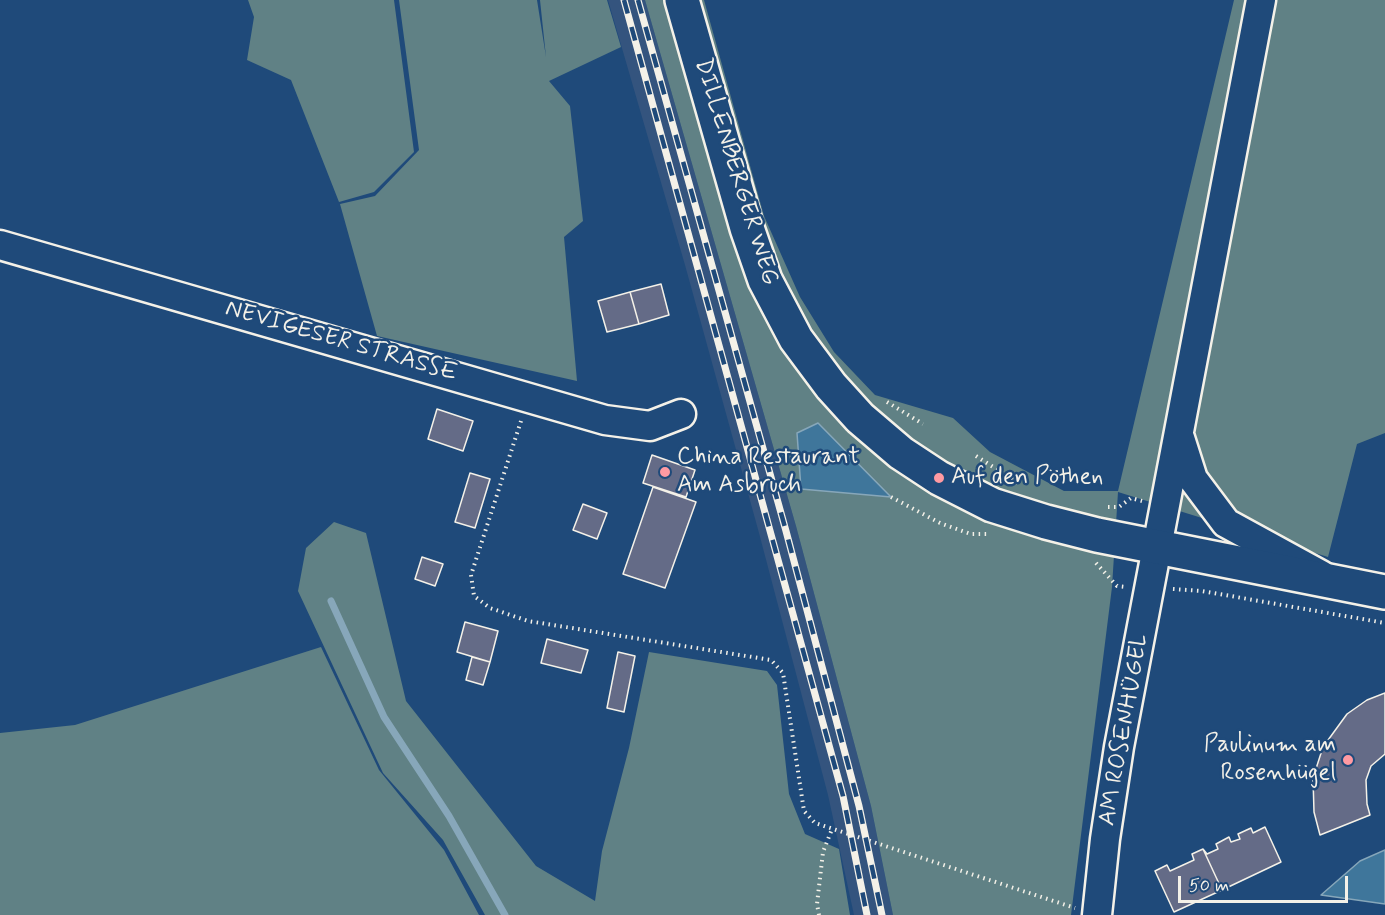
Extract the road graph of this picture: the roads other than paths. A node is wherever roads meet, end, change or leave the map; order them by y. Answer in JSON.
{"nodes":[{"id":1,"x":682,"y":0,"type":"edge"},
{"id":2,"x":1261,"y":0,"type":"edge"},
{"id":3,"x":0,"y":244,"type":"edge"},
{"id":4,"x":681,"y":414,"type":"dead end"},
{"id":5,"x":1180,"y":436,"type":"junction"},
{"id":6,"x":1159,"y":547,"type":"junction"},
{"id":7,"x":1335,"y":582,"type":"junction"},
{"id":8,"x":1385,"y":592,"type":"edge"},
{"id":9,"x":1091,"y":913,"type":"edge"}],
"edges":[{"from":1,"to":6,"type":"main road","name":"DILLENBERGER WEG"},
{"from":2,"to":5,"type":"street"},
{"from":3,"to":4,"type":"street","name":"NEVIGESER STRASSE"},
{"from":5,"to":6,"type":"street"},
{"from":5,"to":7,"type":"street"},
{"from":6,"to":7,"type":"main road","name":"DILLENBERGER WEG"},
{"from":6,"to":9,"type":"street","name":"AM ROSENHÜGEL"},
{"from":7,"to":8,"type":"main road","name":"DILLENBERGER WEG"}]}
